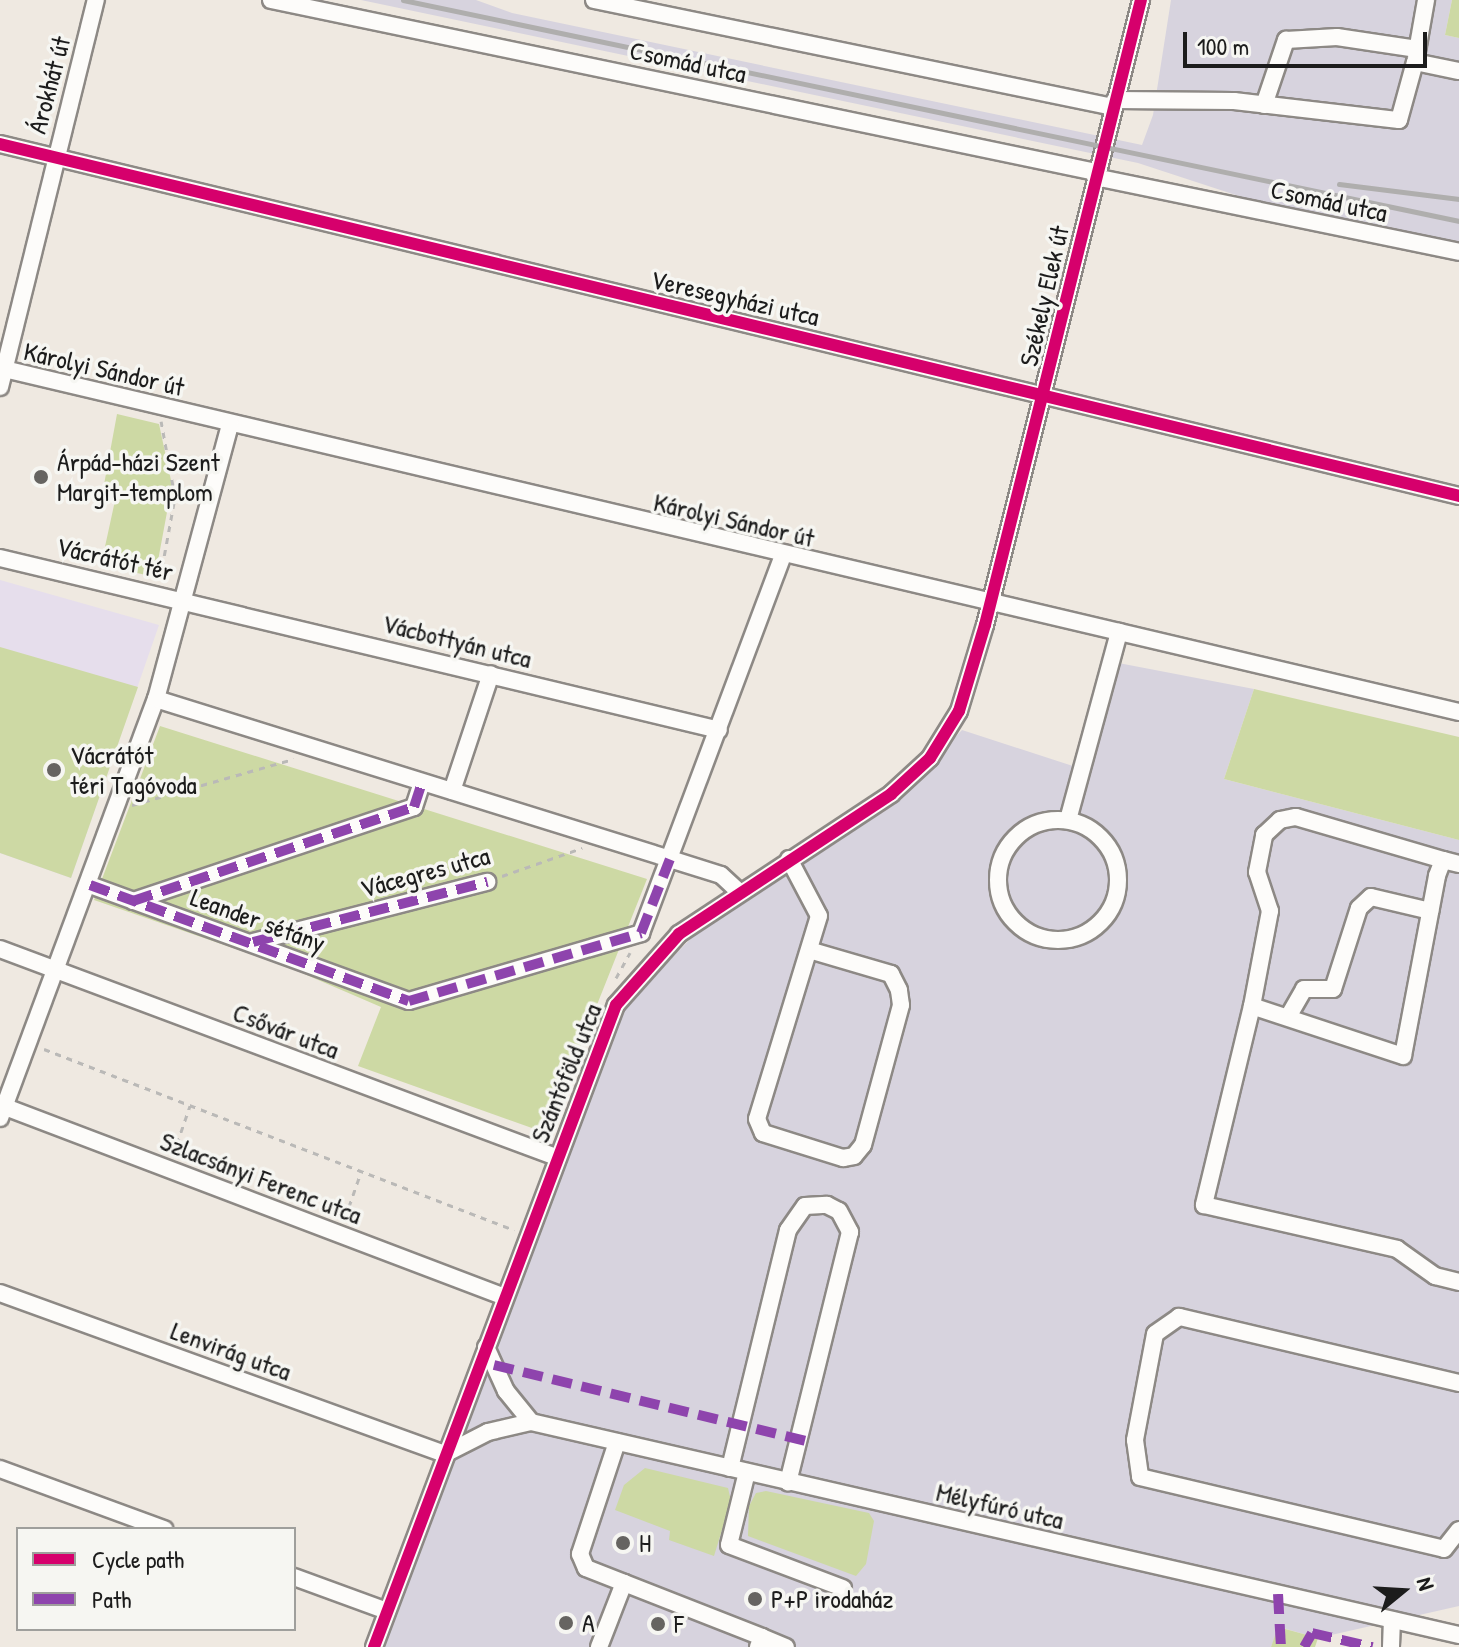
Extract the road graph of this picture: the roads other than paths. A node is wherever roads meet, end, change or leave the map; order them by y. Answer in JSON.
{"nodes":[{"id":1,"x":96,"y":0,"type":"edge"},
{"id":2,"x":271,"y":0,"type":"edge"},
{"id":3,"x":594,"y":0,"type":"edge"},
{"id":4,"x":1141,"y":0,"type":"edge"},
{"id":5,"x":1426,"y":0,"type":"edge"},
{"id":6,"x":1416,"y":56,"type":"junction"},
{"id":7,"x":1459,"y":71,"type":"edge"},
{"id":8,"x":1114,"y":104,"type":"junction"},
{"id":9,"x":1264,"y":105,"type":"junction"},
{"id":10,"x":0,"y":144,"type":"edge"},
{"id":11,"x":55,"y":158,"type":"junction"},
{"id":12,"x":1095,"y":175,"type":"junction"},
{"id":13,"x":1459,"y":252,"type":"edge"},
{"id":14,"x":2,"y":369,"type":"edge"},
{"id":15,"x":0,"y":387,"type":"edge"},
{"id":16,"x":1043,"y":394,"type":"junction"},
{"id":17,"x":230,"y":424,"type":"junction"},
{"id":18,"x":1459,"y":496,"type":"edge"},
{"id":19,"x":782,"y":557,"type":"junction"},
{"id":20,"x":0,"y":558,"type":"edge"},
{"id":21,"x":184,"y":599,"type":"junction"},
{"id":22,"x":991,"y":603,"type":"junction"},
{"id":23,"x":1119,"y":632,"type":"junction"},
{"id":24,"x":491,"y":674,"type":"junction"},
{"id":25,"x":156,"y":699,"type":"junction"},
{"id":26,"x":1459,"y":712,"type":"edge"},
{"id":27,"x":719,"y":730,"type":"junction"},
{"id":28,"x":422,"y":783,"type":"junction"},
{"id":29,"x":452,"y":791,"type":"junction"},
{"id":30,"x":1068,"y":820,"type":"junction"},
{"id":31,"x":670,"y":859,"type":"junction"},
{"id":32,"x":789,"y":859,"type":"junction"},
{"id":33,"x":1451,"y":862,"type":"edge"},
{"id":34,"x":487,"y":882,"type":"road end"},
{"id":35,"x":90,"y":885,"type":"junction"},
{"id":36,"x":738,"y":891,"type":"junction"},
{"id":37,"x":133,"y":901,"type":"junction"},
{"id":38,"x":1430,"y":911,"type":"junction"},
{"id":39,"x":253,"y":942,"type":"junction"},
{"id":40,"x":0,"y":949,"type":"edge"},
{"id":41,"x":809,"y":950,"type":"junction"},
{"id":42,"x":57,"y":971,"type":"junction"},
{"id":43,"x":1252,"y":1006,"type":"junction"},
{"id":44,"x":1288,"y":1017,"type":"junction"},
{"id":45,"x":2,"y":1110,"type":"edge"},
{"id":46,"x":556,"y":1157,"type":"junction"},
{"id":47,"x":1459,"y":1282,"type":"edge"},
{"id":48,"x":0,"y":1293,"type":"edge"},
{"id":49,"x":505,"y":1297,"type":"junction"},
{"id":50,"x":486,"y":1347,"type":"junction"},
{"id":51,"x":1459,"y":1383,"type":"edge"},
{"id":52,"x":531,"y":1422,"type":"junction"},
{"id":53,"x":617,"y":1442,"type":"junction"},
{"id":54,"x":445,"y":1454,"type":"junction"},
{"id":55,"x":730,"y":1468,"type":"junction"},
{"id":56,"x":0,"y":1469,"type":"edge"},
{"id":57,"x":747,"y":1472,"type":"junction"},
{"id":58,"x":788,"y":1482,"type":"junction"},
{"id":59,"x":159,"y":1527,"type":"edge"},
{"id":60,"x":1459,"y":1530,"type":"edge"},
{"id":61,"x":296,"y":1578,"type":"edge"},
{"id":62,"x":624,"y":1583,"type":"junction"},
{"id":63,"x":843,"y":1588,"type":"dead end"},
{"id":64,"x":387,"y":1611,"type":"junction"},
{"id":65,"x":1392,"y":1620,"type":"junction"},
{"id":66,"x":1459,"y":1635,"type":"edge"},
{"id":67,"x":760,"y":1642,"type":"edge"},
{"id":68,"x":374,"y":1647,"type":"edge"},
{"id":69,"x":599,"y":1647,"type":"edge"},
{"id":70,"x":786,"y":1647,"type":"edge"},
{"id":71,"x":1391,"y":1647,"type":"edge"}],
"edges":[{"from":1,"to":11,"type":"street","name":"Árokhát út"},
{"from":2,"to":12,"type":"street","name":"Csomád utca"},
{"from":3,"to":8,"type":"street","name":"Csomád utca"},
{"from":4,"to":8,"type":"street","name":"Székely Elek út"},
{"from":5,"to":6,"type":"street"},
{"from":6,"to":7,"type":"street"},
{"from":6,"to":9,"type":"street"},
{"from":6,"to":9,"type":"street","name":"Csomád utca"},
{"from":8,"to":9,"type":"street","name":"Csomád utca"},
{"from":8,"to":12,"type":"street","name":"Székely Elek út"},
{"from":10,"to":11,"type":"street","name":"Veresegyházi utca"},
{"from":11,"to":14,"type":"street","name":"Árokhát út"},
{"from":11,"to":16,"type":"street","name":"Veresegyházi utca"},
{"from":12,"to":13,"type":"street","name":"Csomád utca"},
{"from":12,"to":16,"type":"street","name":"Székely Elek út"},
{"from":14,"to":15,"type":"street"},
{"from":14,"to":17,"type":"street","name":"Károlyi Sándor út"},
{"from":16,"to":18,"type":"street","name":"Veresegyházi utca"},
{"from":16,"to":22,"type":"street","name":"Székely Elek út"},
{"from":17,"to":19,"type":"street","name":"Károlyi Sándor út"},
{"from":17,"to":21,"type":"street","name":"Vácrátót tér"},
{"from":19,"to":22,"type":"street","name":"Károlyi Sándor út"},
{"from":19,"to":27,"type":"street"},
{"from":20,"to":21,"type":"street","name":"Vácrátót tér"},
{"from":21,"to":24,"type":"street","name":"Vácbottyán utca"},
{"from":21,"to":25,"type":"street"},
{"from":22,"to":23,"type":"street","name":"Károlyi Sándor út"},
{"from":22,"to":32,"type":"street","name":"Szántóföld utca"},
{"from":23,"to":26,"type":"street","name":"Károlyi Sándor út"},
{"from":23,"to":30,"type":"street"},
{"from":24,"to":27,"type":"street","name":"Vácbottyán utca"},
{"from":24,"to":29,"type":"street"},
{"from":25,"to":28,"type":"street","name":"Vácegres utca"},
{"from":25,"to":35,"type":"street"},
{"from":27,"to":31,"type":"street"},
{"from":28,"to":29,"type":"street","name":"Vácegres utca"},
{"from":28,"to":37,"type":"street"},
{"from":29,"to":31,"type":"street","name":"Vácegres utca"},
{"from":30,"to":30,"type":"street"},
{"from":31,"to":36,"type":"street","name":"Vácegres utca"},
{"from":31,"to":39,"type":"street","name":"Leander sétány"},
{"from":32,"to":36,"type":"street","name":"Szántóföld utca"},
{"from":32,"to":41,"type":"street"},
{"from":33,"to":38,"type":"street"},
{"from":33,"to":43,"type":"street"},
{"from":34,"to":39,"type":"street","name":"Vácegres utca"},
{"from":35,"to":37,"type":"street","name":"Leander sétány"},
{"from":35,"to":42,"type":"street"},
{"from":36,"to":46,"type":"street","name":"Szántóföld utca"},
{"from":37,"to":39,"type":"street","name":"Leander sétány"},
{"from":38,"to":44,"type":"street"},
{"from":38,"to":44,"type":"street"},
{"from":40,"to":42,"type":"street","name":"Csővár utca"},
{"from":41,"to":41,"type":"street"},
{"from":42,"to":45,"type":"street"},
{"from":42,"to":46,"type":"street","name":"Csővár utca"},
{"from":43,"to":44,"type":"street"},
{"from":43,"to":47,"type":"street"},
{"from":45,"to":49,"type":"street","name":"Szlacsányi Ferenc utca"},
{"from":46,"to":49,"type":"street","name":"Szántóföld utca"},
{"from":48,"to":54,"type":"street","name":"Lenvirág utca"},
{"from":49,"to":50,"type":"street","name":"Szántóföld utca"},
{"from":50,"to":52,"type":"street"},
{"from":50,"to":54,"type":"street","name":"Szántóföld utca"},
{"from":51,"to":60,"type":"street"},
{"from":52,"to":53,"type":"street","name":"Mélyfúró utca"},
{"from":52,"to":54,"type":"street","name":"Mélyfúró utca"},
{"from":53,"to":55,"type":"street","name":"Mélyfúró utca"},
{"from":53,"to":62,"type":"street"},
{"from":54,"to":64,"type":"street","name":"Szántóföld utca"},
{"from":55,"to":57,"type":"street","name":"Mélyfúró utca"},
{"from":55,"to":58,"type":"street"},
{"from":56,"to":59,"type":"street"},
{"from":57,"to":58,"type":"street","name":"Mélyfúró utca"},
{"from":57,"to":63,"type":"street"},
{"from":58,"to":65,"type":"street","name":"Mélyfúró utca"},
{"from":61,"to":64,"type":"street"},
{"from":62,"to":67,"type":"street"},
{"from":62,"to":69,"type":"street"},
{"from":64,"to":68,"type":"street","name":"Szántóföld utca"},
{"from":65,"to":66,"type":"street","name":"Mélyfúró utca"},
{"from":65,"to":71,"type":"street"},
{"from":67,"to":70,"type":"street"}]}
